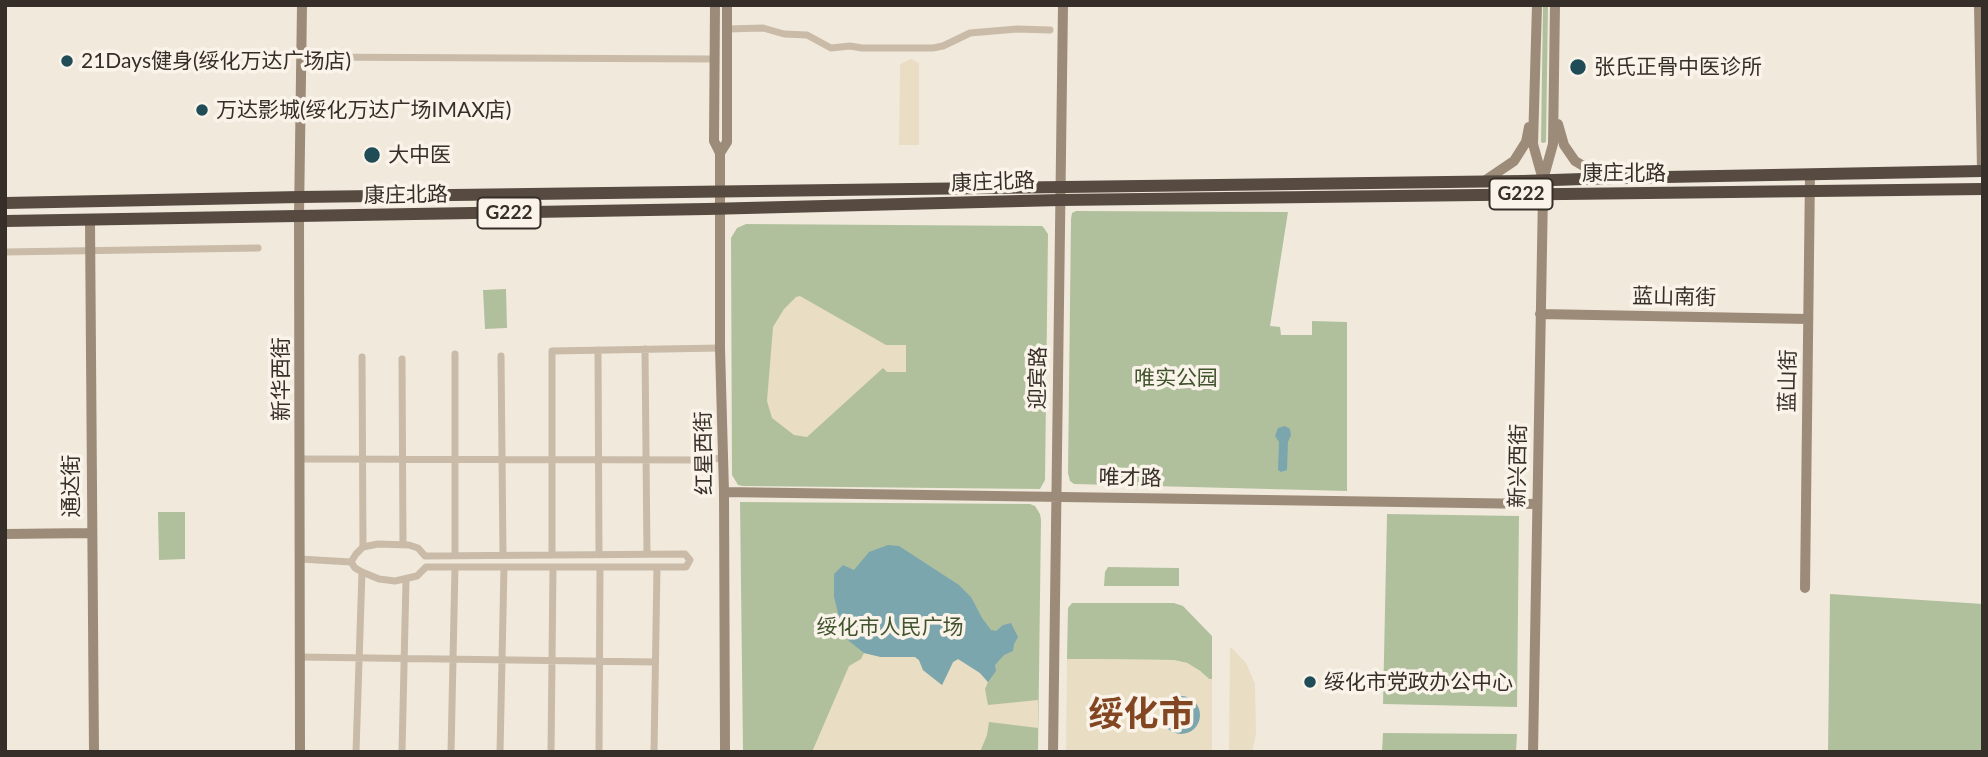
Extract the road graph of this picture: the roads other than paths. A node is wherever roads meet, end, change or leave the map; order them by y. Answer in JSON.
{"nodes":[{"id":1,"x":302,"y":5,"type":"edge"},
{"id":2,"x":715,"y":5,"type":"edge"},
{"id":3,"x":727,"y":5,"type":"edge"},
{"id":4,"x":1063,"y":5,"type":"edge"},
{"id":5,"x":1537,"y":5,"type":"edge"},
{"id":6,"x":1555,"y":5,"type":"edge"},
{"id":7,"x":1979,"y":5,"type":"edge"},
{"id":8,"x":727,"y":29,"type":"junction"},
{"id":9,"x":1050,"y":30,"type":"dead end"},
{"id":10,"x":302,"y":57,"type":"junction"},
{"id":11,"x":714,"y":59,"type":"junction"},
{"id":12,"x":1536,"y":64,"type":"junction"},
{"id":13,"x":1553,"y":64,"type":"junction"},
{"id":14,"x":720,"y":153,"type":"junction"},
{"id":15,"x":1982,"y":171,"type":"edge"},
{"id":16,"x":1810,"y":174,"type":"junction"},
{"id":17,"x":1613,"y":178,"type":"junction"},
{"id":18,"x":1483,"y":181,"type":"junction"},
{"id":19,"x":1543,"y":187,"type":"junction"},
{"id":20,"x":1983,"y":189,"type":"edge"},
{"id":21,"x":1810,"y":191,"type":"junction"},
{"id":22,"x":719,"y":192,"type":"junction"},
{"id":23,"x":1060,"y":193,"type":"junction"},
{"id":24,"x":300,"y":197,"type":"junction"},
{"id":25,"x":5,"y":203,"type":"edge"},
{"id":26,"x":719,"y":209,"type":"junction"},
{"id":27,"x":299,"y":216,"type":"junction"},
{"id":28,"x":5,"y":221,"type":"edge"},
{"id":29,"x":90,"y":221,"type":"junction"},
{"id":30,"x":258,"y":248,"type":"dead end"},
{"id":31,"x":90,"y":251,"type":"junction"},
{"id":32,"x":5,"y":252,"type":"edge"},
{"id":33,"x":1540,"y":314,"type":"junction"},
{"id":34,"x":1808,"y":319,"type":"junction"},
{"id":35,"x":720,"y":348,"type":"junction"},
{"id":36,"x":645,"y":349,"type":"junction"},
{"id":37,"x":598,"y":350,"type":"junction"},
{"id":38,"x":455,"y":354,"type":"dead end"},
{"id":39,"x":501,"y":356,"type":"dead end"},
{"id":40,"x":362,"y":357,"type":"dead end"},
{"id":41,"x":402,"y":359,"type":"dead end"},
{"id":42,"x":723,"y":458,"type":"junction"},
{"id":43,"x":300,"y":459,"type":"junction"},
{"id":44,"x":363,"y":459,"type":"junction"},
{"id":45,"x":402,"y":459,"type":"junction"},
{"id":46,"x":455,"y":459,"type":"junction"},
{"id":47,"x":502,"y":459,"type":"junction"},
{"id":48,"x":552,"y":459,"type":"junction"},
{"id":49,"x":598,"y":459,"type":"junction"},
{"id":50,"x":646,"y":460,"type":"junction"},
{"id":51,"x":724,"y":492,"type":"junction"},
{"id":52,"x":1055,"y":496,"type":"junction"},
{"id":53,"x":1536,"y":503,"type":"junction"},
{"id":54,"x":91,"y":533,"type":"junction"},
{"id":55,"x":5,"y":534,"type":"edge"},
{"id":56,"x":403,"y":545,"type":"junction"},
{"id":57,"x":363,"y":547,"type":"junction"},
{"id":58,"x":647,"y":554,"type":"junction"},
{"id":59,"x":455,"y":555,"type":"junction"},
{"id":60,"x":503,"y":555,"type":"junction"},
{"id":61,"x":552,"y":555,"type":"junction"},
{"id":62,"x":599,"y":555,"type":"junction"},
{"id":63,"x":300,"y":559,"type":"junction"},
{"id":64,"x":351,"y":562,"type":"junction"},
{"id":65,"x":455,"y":567,"type":"junction"},
{"id":66,"x":504,"y":567,"type":"junction"},
{"id":67,"x":553,"y":567,"type":"junction"},
{"id":68,"x":600,"y":567,"type":"junction"},
{"id":69,"x":657,"y":567,"type":"junction"},
{"id":70,"x":362,"y":572,"type":"junction"},
{"id":71,"x":406,"y":580,"type":"junction"},
{"id":72,"x":1805,"y":588,"type":"dead end"},
{"id":73,"x":300,"y":657,"type":"junction"},
{"id":74,"x":359,"y":659,"type":"junction"},
{"id":75,"x":502,"y":659,"type":"junction"},
{"id":76,"x":403,"y":660,"type":"junction"},
{"id":77,"x":453,"y":660,"type":"junction"},
{"id":78,"x":551,"y":661,"type":"junction"},
{"id":79,"x":599,"y":661,"type":"junction"},
{"id":80,"x":656,"y":662,"type":"junction"},
{"id":81,"x":94,"y":752,"type":"edge"},
{"id":82,"x":300,"y":752,"type":"edge"},
{"id":83,"x":356,"y":752,"type":"edge"},
{"id":84,"x":402,"y":752,"type":"edge"},
{"id":85,"x":451,"y":752,"type":"edge"},
{"id":86,"x":500,"y":752,"type":"edge"},
{"id":87,"x":551,"y":752,"type":"edge"},
{"id":88,"x":599,"y":752,"type":"edge"},
{"id":89,"x":654,"y":752,"type":"edge"},
{"id":90,"x":725,"y":752,"type":"edge"},
{"id":91,"x":1053,"y":752,"type":"edge"},
{"id":92,"x":1532,"y":752,"type":"edge"}],
"edges":[{"from":1,"to":10,"type":"main road","name":"新华西街"},
{"from":2,"to":11,"type":"main road","name":"红星西街"},
{"from":3,"to":8,"type":"main road","name":"红星西街"},
{"from":4,"to":23,"type":"main road","name":"迎宾路"},
{"from":5,"to":12,"type":"main road","name":"新兴西街"},
{"from":6,"to":13,"type":"main road","name":"新兴西街"},
{"from":7,"to":15,"type":"main road"},
{"from":8,"to":9,"type":"street"},
{"from":8,"to":14,"type":"main road","name":"红星西街"},
{"from":10,"to":11,"type":"street"},
{"from":10,"to":24,"type":"main road","name":"新华西街"},
{"from":11,"to":14,"type":"main road","name":"红星西街"},
{"from":12,"to":18,"type":"main road"},
{"from":12,"to":19,"type":"main road","name":"新兴西街"},
{"from":13,"to":17,"type":"main road"},
{"from":13,"to":19,"type":"main road","name":"新兴西街"},
{"from":14,"to":22,"type":"main road","name":"红星西街"},
{"from":15,"to":16,"type":"highway","name":"康庄北路","number":"G222"},
{"from":16,"to":17,"type":"highway","name":"康庄北路","number":"G222"},
{"from":16,"to":21,"type":"main road","name":"蓝山街"},
{"from":17,"to":19,"type":"highway","name":"康庄北路","number":"G222"},
{"from":18,"to":19,"type":"highway","name":"康庄北路","number":"G222"},
{"from":18,"to":23,"type":"highway","name":"康庄北路","number":"G222"},
{"from":19,"to":21,"type":"highway","name":"康庄北路","number":"G222"},
{"from":19,"to":23,"type":"highway","name":"康庄北路","number":"G222"},
{"from":19,"to":33,"type":"main road","name":"新兴西街"},
{"from":20,"to":21,"type":"highway","name":"康庄北路","number":"G222"},
{"from":21,"to":34,"type":"main road","name":"蓝山街"},
{"from":22,"to":23,"type":"highway","name":"康庄北路","number":"G222"},
{"from":22,"to":24,"type":"highway","name":"康庄北路","number":"G222"},
{"from":22,"to":26,"type":"main road","name":"红星西街"},
{"from":23,"to":26,"type":"highway","name":"康庄北路","number":"G222"},
{"from":23,"to":52,"type":"main road","name":"迎宾路"},
{"from":24,"to":25,"type":"highway","name":"康庄北路","number":"G222"},
{"from":24,"to":27,"type":"main road","name":"新华西街"},
{"from":26,"to":27,"type":"highway","name":"康庄北路","number":"G222"},
{"from":26,"to":35,"type":"main road","name":"红星西街"},
{"from":27,"to":29,"type":"highway","name":"康庄北路","number":"G222"},
{"from":27,"to":43,"type":"main road","name":"新华西街"},
{"from":28,"to":29,"type":"highway","name":"康庄北路","number":"G222"},
{"from":29,"to":31,"type":"main road","name":"通达街"},
{"from":30,"to":31,"type":"street"},
{"from":31,"to":32,"type":"street"},
{"from":31,"to":54,"type":"main road","name":"通达街"},
{"from":33,"to":34,"type":"main road","name":"蓝山南街"},
{"from":33,"to":53,"type":"main road","name":"新兴西街"},
{"from":34,"to":72,"type":"main road","name":"蓝山街"},
{"from":35,"to":36,"type":"street"},
{"from":35,"to":42,"type":"main road","name":"红星西街"},
{"from":36,"to":37,"type":"street"},
{"from":36,"to":50,"type":"street"},
{"from":37,"to":48,"type":"street"},
{"from":37,"to":49,"type":"street"},
{"from":38,"to":46,"type":"street"},
{"from":39,"to":47,"type":"street"},
{"from":40,"to":44,"type":"street"},
{"from":41,"to":45,"type":"street"},
{"from":42,"to":50,"type":"street"},
{"from":42,"to":51,"type":"main road","name":"红星西街"},
{"from":43,"to":44,"type":"street"},
{"from":43,"to":63,"type":"main road","name":"新华西街"},
{"from":44,"to":45,"type":"street"},
{"from":44,"to":57,"type":"street"},
{"from":45,"to":46,"type":"street"},
{"from":45,"to":56,"type":"street"},
{"from":46,"to":47,"type":"street"},
{"from":46,"to":59,"type":"street"},
{"from":47,"to":48,"type":"street"},
{"from":47,"to":60,"type":"street"},
{"from":48,"to":49,"type":"street"},
{"from":48,"to":61,"type":"street"},
{"from":49,"to":50,"type":"street"},
{"from":49,"to":62,"type":"street"},
{"from":50,"to":58,"type":"street"},
{"from":51,"to":52,"type":"main road","name":"唯才路"},
{"from":51,"to":90,"type":"main road","name":"红星西街"},
{"from":52,"to":53,"type":"main road","name":"唯才路"},
{"from":52,"to":91,"type":"main road","name":"迎宾路"},
{"from":53,"to":92,"type":"main road","name":"新兴西街"},
{"from":54,"to":55,"type":"main road"},
{"from":54,"to":81,"type":"main road","name":"通达街"},
{"from":56,"to":57,"type":"street"},
{"from":56,"to":59,"type":"street"},
{"from":57,"to":64,"type":"street"},
{"from":58,"to":62,"type":"street"},
{"from":58,"to":69,"type":"street"},
{"from":59,"to":60,"type":"street"},
{"from":60,"to":61,"type":"street"},
{"from":61,"to":62,"type":"street"},
{"from":63,"to":64,"type":"street"},
{"from":63,"to":73,"type":"main road","name":"新华西街"},
{"from":64,"to":70,"type":"street"},
{"from":65,"to":66,"type":"street"},
{"from":65,"to":71,"type":"street"},
{"from":65,"to":77,"type":"street"},
{"from":66,"to":67,"type":"street"},
{"from":66,"to":75,"type":"street"},
{"from":67,"to":68,"type":"street"},
{"from":67,"to":78,"type":"street"},
{"from":68,"to":69,"type":"street"},
{"from":68,"to":79,"type":"street"},
{"from":69,"to":80,"type":"street"},
{"from":70,"to":71,"type":"street"},
{"from":70,"to":74,"type":"street"},
{"from":71,"to":76,"type":"street"},
{"from":73,"to":74,"type":"street"},
{"from":73,"to":82,"type":"main road","name":"新华西街"},
{"from":74,"to":76,"type":"street"},
{"from":74,"to":83,"type":"street"},
{"from":75,"to":77,"type":"street"},
{"from":75,"to":78,"type":"street"},
{"from":75,"to":86,"type":"street"},
{"from":76,"to":77,"type":"street"},
{"from":76,"to":84,"type":"street"},
{"from":77,"to":85,"type":"street"},
{"from":78,"to":79,"type":"street"},
{"from":78,"to":87,"type":"street"},
{"from":79,"to":80,"type":"street"},
{"from":79,"to":88,"type":"street"},
{"from":80,"to":89,"type":"street"}]}
